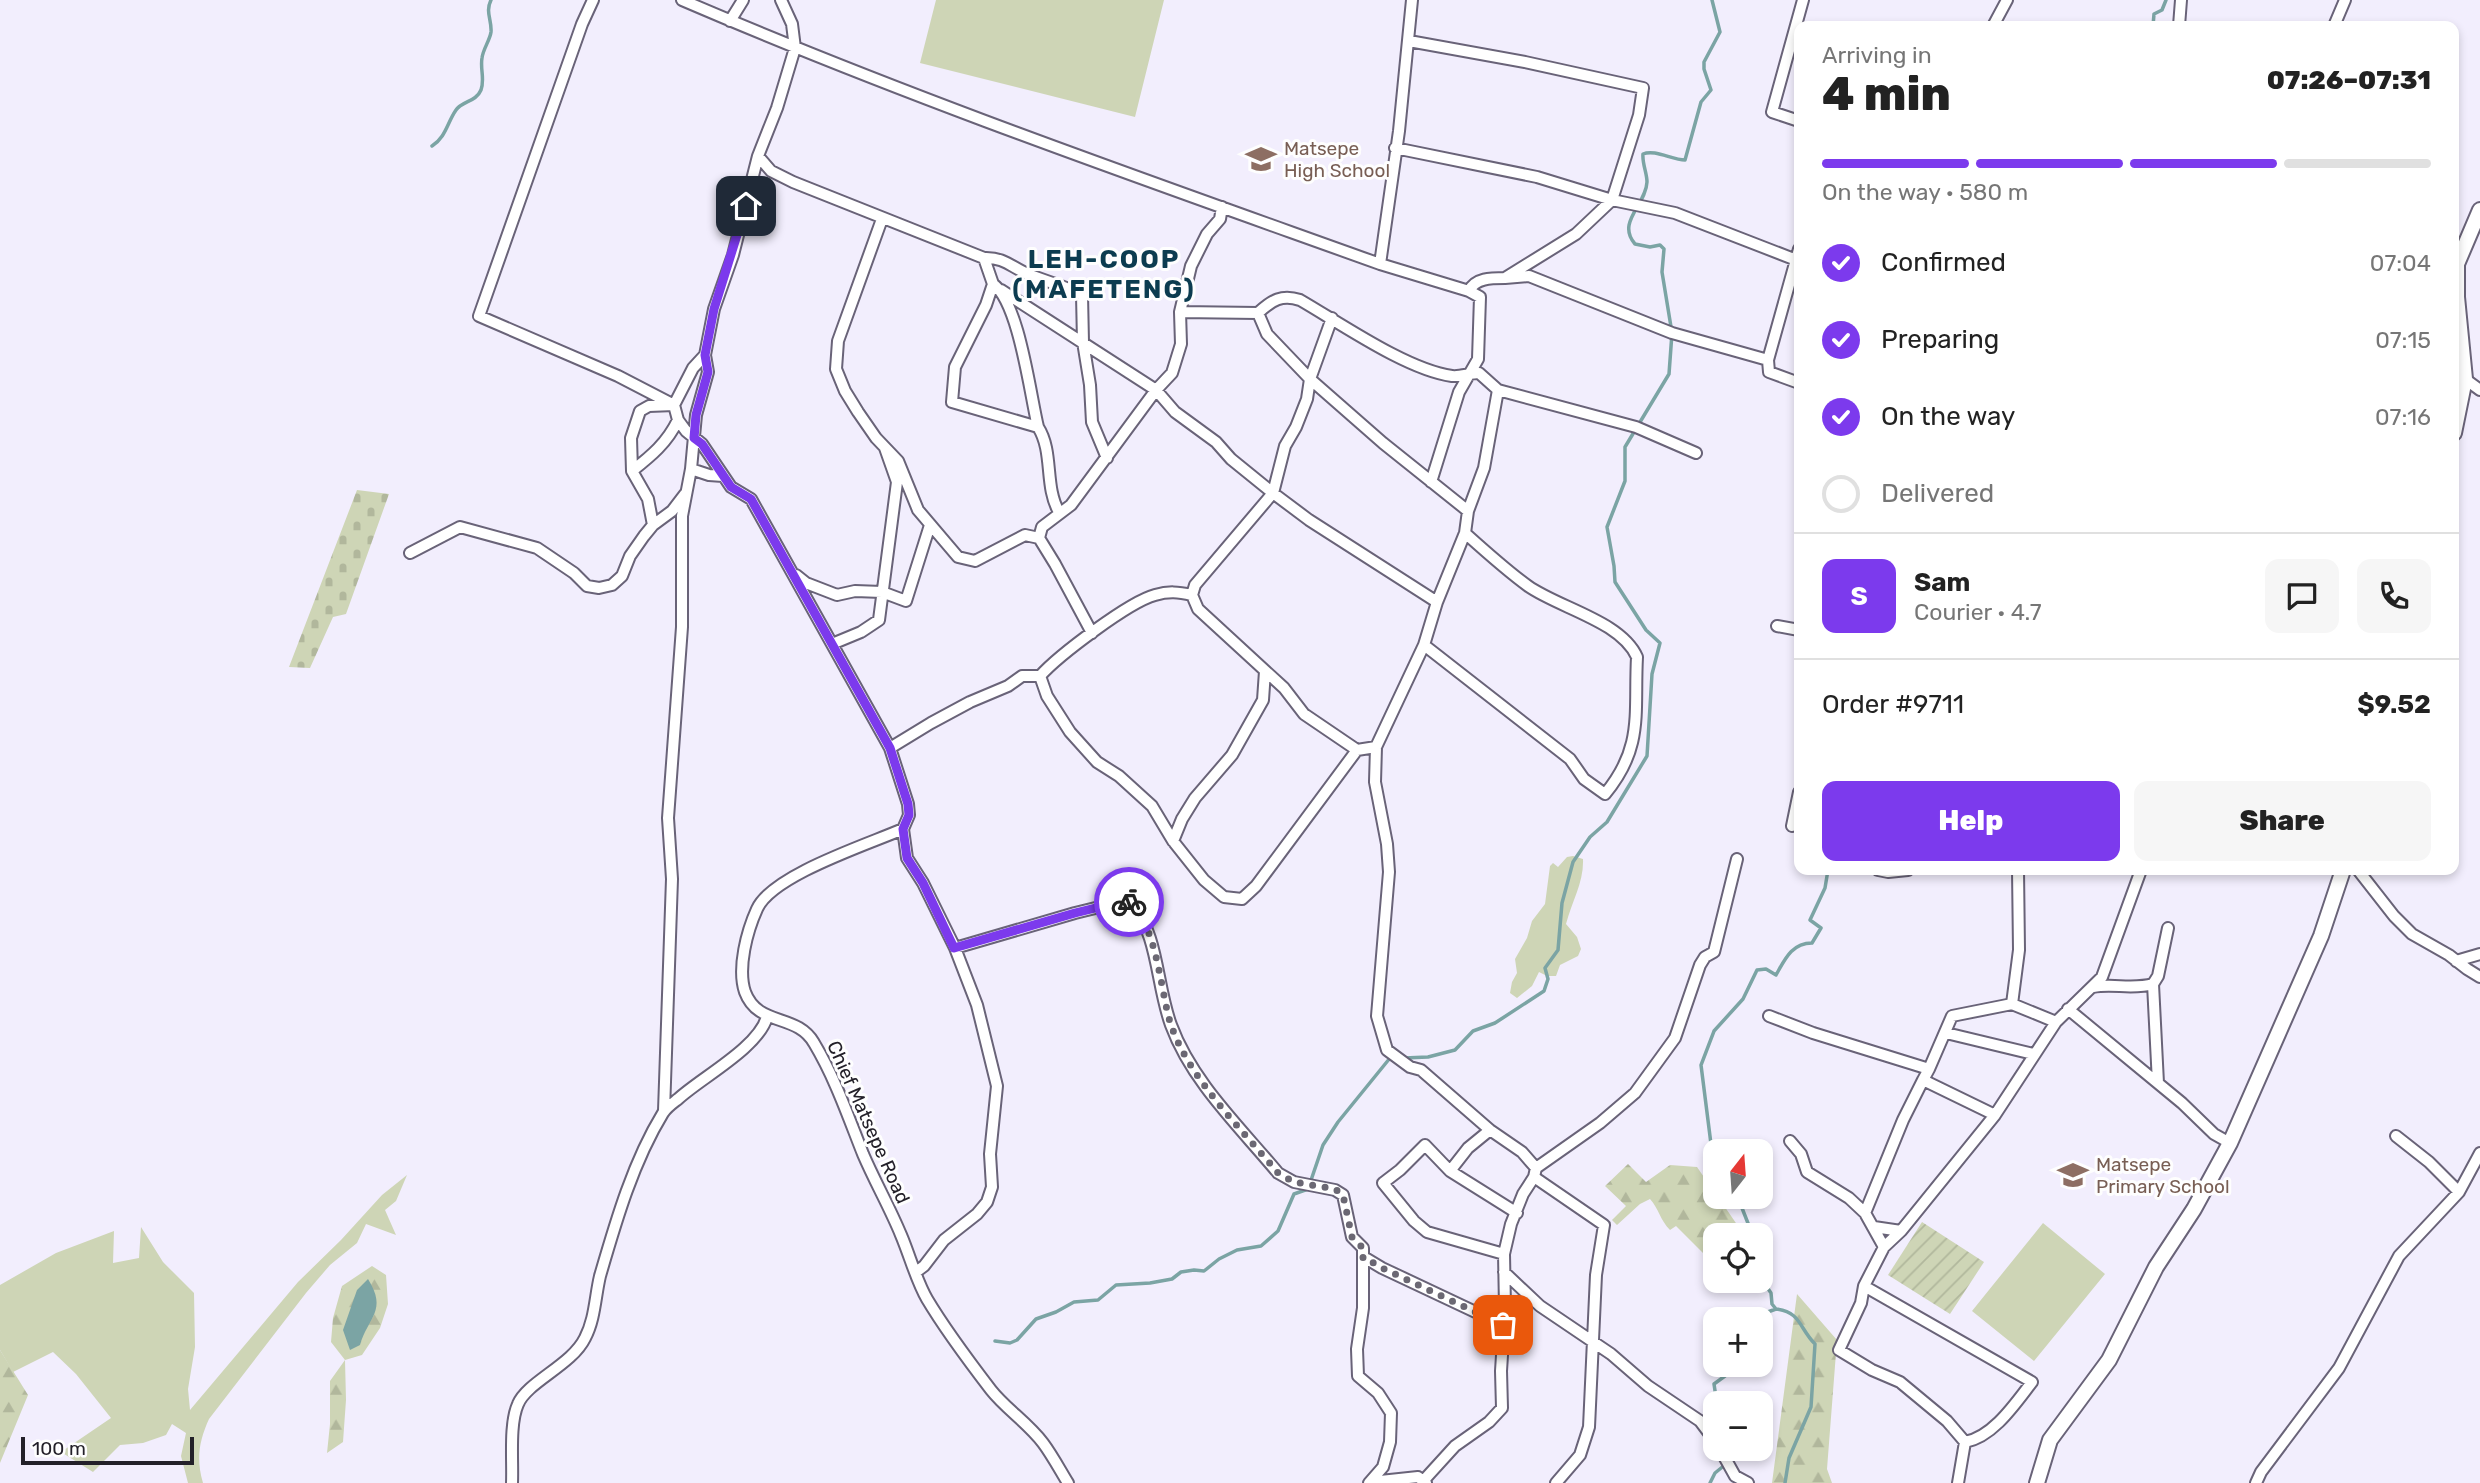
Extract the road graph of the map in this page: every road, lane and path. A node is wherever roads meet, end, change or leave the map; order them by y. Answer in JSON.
{"nodes":[{"id":1,"x":593,"y":0,"type":"edge"},
{"id":2,"x":682,"y":0,"type":"edge"},
{"id":3,"x":743,"y":0,"type":"edge"},
{"id":4,"x":781,"y":0,"type":"edge"},
{"id":5,"x":1412,"y":0,"type":"edge"},
{"id":6,"x":1803,"y":0,"type":"edge"},
{"id":7,"x":2007,"y":0,"type":"edge"},
{"id":8,"x":2181,"y":0,"type":"edge"},
{"id":9,"x":2344,"y":0,"type":"edge"},
{"id":10,"x":730,"y":21,"type":"junction"},
{"id":11,"x":1797,"y":21,"type":"edge"},
{"id":12,"x":1996,"y":21,"type":"edge"},
{"id":13,"x":2179,"y":21,"type":"edge"},
{"id":14,"x":2336,"y":21,"type":"edge"},
{"id":15,"x":1794,"y":33,"type":"edge"},
{"id":16,"x":1409,"y":41,"type":"junction"},
{"id":17,"x":794,"y":48,"type":"junction"},
{"id":18,"x":1794,"y":119,"type":"edge"},
{"id":19,"x":1395,"y":148,"type":"junction"},
{"id":20,"x":758,"y":156,"type":"junction"},
{"id":21,"x":1612,"y":200,"type":"junction"},
{"id":22,"x":1222,"y":207,"type":"junction"},
{"id":23,"x":2480,"y":210,"type":"edge"},
{"id":24,"x":881,"y":219,"type":"junction"},
{"id":25,"x":1794,"y":256,"type":"edge"},
{"id":26,"x":984,"y":258,"type":"junction"},
{"id":27,"x":2459,"y":259,"type":"edge"},
{"id":28,"x":1380,"y":264,"type":"junction"},
{"id":29,"x":1794,"y":271,"type":"edge"},
{"id":30,"x":1505,"y":278,"type":"junction"},
{"id":31,"x":997,"y":287,"type":"junction"},
{"id":32,"x":1469,"y":291,"type":"junction"},
{"id":33,"x":1180,"y":312,"type":"junction"},
{"id":34,"x":1258,"y":313,"type":"junction"},
{"id":35,"x":1332,"y":318,"type":"junction"},
{"id":36,"x":1083,"y":342,"type":"junction"},
{"id":37,"x":705,"y":355,"type":"junction"},
{"id":38,"x":1768,"y":360,"type":"junction"},
{"id":39,"x":1470,"y":373,"type":"junction"},
{"id":40,"x":2459,"y":377,"type":"edge"},
{"id":41,"x":1310,"y":379,"type":"junction"},
{"id":42,"x":1794,"y":381,"type":"edge"},
{"id":43,"x":1156,"y":390,"type":"junction"},
{"id":44,"x":1497,"y":390,"type":"junction"},
{"id":45,"x":2480,"y":390,"type":"edge"},
{"id":46,"x":674,"y":405,"type":"junction"},
{"id":47,"x":678,"y":420,"type":"junction"},
{"id":48,"x":1038,"y":427,"type":"junction"},
{"id":49,"x":694,"y":438,"type":"junction"},
{"id":50,"x":885,"y":446,"type":"junction"},
{"id":51,"x":1696,"y":453,"type":"dead end"},
{"id":52,"x":1107,"y":458,"type":"junction"},
{"id":53,"x":691,"y":469,"type":"junction"},
{"id":54,"x":632,"y":471,"type":"junction"},
{"id":55,"x":723,"y":475,"type":"junction"},
{"id":56,"x":1432,"y":482,"type":"junction"},
{"id":57,"x":687,"y":492,"type":"junction"},
{"id":58,"x":1273,"y":493,"type":"junction"},
{"id":59,"x":1468,"y":511,"type":"junction"},
{"id":60,"x":1059,"y":512,"type":"junction"},
{"id":61,"x":653,"y":525,"type":"junction"},
{"id":62,"x":930,"y":525,"type":"junction"},
{"id":63,"x":1465,"y":533,"type":"junction"},
{"id":64,"x":1038,"y":538,"type":"junction"},
{"id":65,"x":410,"y":553,"type":"dead end"},
{"id":66,"x":789,"y":569,"type":"junction"},
{"id":67,"x":882,"y":592,"type":"junction"},
{"id":68,"x":1192,"y":595,"type":"junction"},
{"id":69,"x":1437,"y":602,"type":"junction"},
{"id":70,"x":1777,"y":626,"type":"dead end"},
{"id":71,"x":1794,"y":630,"type":"edge"},
{"id":72,"x":1092,"y":633,"type":"junction"},
{"id":73,"x":832,"y":644,"type":"junction"},
{"id":74,"x":1424,"y":645,"type":"junction"},
{"id":75,"x":1265,"y":671,"type":"junction"},
{"id":76,"x":1040,"y":676,"type":"junction"},
{"id":77,"x":1376,"y":747,"type":"junction"},
{"id":78,"x":890,"y":748,"type":"junction"},
{"id":79,"x":1357,"y":750,"type":"junction"},
{"id":80,"x":1794,"y":816,"type":"edge"},
{"id":81,"x":1792,"y":826,"type":"dead end"},
{"id":82,"x":903,"y":829,"type":"junction"},
{"id":83,"x":1173,"y":841,"type":"junction"},
{"id":84,"x":1737,"y":859,"type":"dead end"},
{"id":85,"x":2018,"y":875,"type":"edge"},
{"id":86,"x":2139,"y":875,"type":"edge"},
{"id":87,"x":2341,"y":875,"type":"edge"},
{"id":88,"x":2362,"y":875,"type":"edge"},
{"id":89,"x":2168,"y":928,"type":"dead end"},
{"id":90,"x":954,"y":948,"type":"junction"},
{"id":91,"x":2480,"y":954,"type":"edge"},
{"id":92,"x":2456,"y":961,"type":"junction"},
{"id":93,"x":2480,"y":976,"type":"edge"},
{"id":94,"x":2153,"y":984,"type":"junction"},
{"id":95,"x":2091,"y":988,"type":"junction"},
{"id":96,"x":2012,"y":1004,"type":"junction"},
{"id":97,"x":2068,"y":1009,"type":"junction"},
{"id":98,"x":1769,"y":1016,"type":"dead end"},
{"id":99,"x":767,"y":1017,"type":"junction"},
{"id":100,"x":2056,"y":1022,"type":"junction"},
{"id":101,"x":1946,"y":1033,"type":"junction"},
{"id":102,"x":2033,"y":1054,"type":"junction"},
{"id":103,"x":1926,"y":1075,"type":"junction"},
{"id":104,"x":2158,"y":1083,"type":"junction"},
{"id":105,"x":664,"y":1111,"type":"junction"},
{"id":106,"x":1995,"y":1115,"type":"junction"},
{"id":107,"x":1490,"y":1130,"type":"junction"},
{"id":108,"x":2396,"y":1136,"type":"dead end"},
{"id":109,"x":1790,"y":1141,"type":"dead end"},
{"id":110,"x":2230,"y":1143,"type":"junction"},
{"id":111,"x":2480,"y":1153,"type":"edge"},
{"id":112,"x":1450,"y":1171,"type":"junction"},
{"id":113,"x":1535,"y":1173,"type":"junction"},
{"id":114,"x":2459,"y":1192,"type":"junction"},
{"id":115,"x":1517,"y":1213,"type":"junction"},
{"id":116,"x":1865,"y":1213,"type":"junction"},
{"id":117,"x":1874,"y":1227,"type":"junction"},
{"id":118,"x":1901,"y":1231,"type":"junction"},
{"id":119,"x":1884,"y":1247,"type":"junction"},
{"id":120,"x":1504,"y":1254,"type":"junction"},
{"id":121,"x":1363,"y":1259,"type":"junction"},
{"id":122,"x":916,"y":1272,"type":"junction"},
{"id":123,"x":1504,"y":1272,"type":"junction"},
{"id":124,"x":1864,"y":1286,"type":"junction"},
{"id":125,"x":1503,"y":1325,"type":"junction"},
{"id":126,"x":1594,"y":1343,"type":"junction"},
{"id":127,"x":1703,"y":1425,"type":"edge"},
{"id":128,"x":1965,"y":1442,"type":"junction"},
{"id":129,"x":1727,"y":1461,"type":"edge"},
{"id":130,"x":2263,"y":1477,"type":"edge"},
{"id":131,"x":1425,"y":1481,"type":"edge"},
{"id":132,"x":1370,"y":1482,"type":"edge"},
{"id":133,"x":512,"y":1483,"type":"edge"},
{"id":134,"x":1068,"y":1483,"type":"edge"},
{"id":135,"x":1556,"y":1483,"type":"edge"},
{"id":136,"x":1748,"y":1483,"type":"edge"},
{"id":137,"x":1958,"y":1483,"type":"edge"},
{"id":138,"x":2037,"y":1483,"type":"edge"},
{"id":139,"x":2256,"y":1483,"type":"edge"}],
"edges":[{"from":1,"to":46,"type":"street"},
{"from":2,"to":10,"type":"street"},
{"from":3,"to":10,"type":"street"},
{"from":4,"to":17,"type":"street"},
{"from":5,"to":16,"type":"street"},
{"from":6,"to":11,"type":"street"},
{"from":7,"to":12,"type":"street"},
{"from":8,"to":13,"type":"street"},
{"from":9,"to":14,"type":"street"},
{"from":10,"to":17,"type":"street"},
{"from":15,"to":18,"type":"street"},
{"from":16,"to":19,"type":"street"},
{"from":16,"to":21,"type":"street"},
{"from":17,"to":20,"type":"street"},
{"from":17,"to":22,"type":"street"},
{"from":19,"to":21,"type":"street"},
{"from":19,"to":28,"type":"street"},
{"from":20,"to":24,"type":"street"},
{"from":20,"to":37,"type":"street"},
{"from":21,"to":25,"type":"street"},
{"from":21,"to":30,"type":"street"},
{"from":22,"to":28,"type":"street"},
{"from":22,"to":33,"type":"street"},
{"from":23,"to":27,"type":"street"},
{"from":24,"to":26,"type":"street"},
{"from":24,"to":50,"type":"street"},
{"from":26,"to":31,"type":"street"},
{"from":26,"to":36,"type":"street"},
{"from":28,"to":32,"type":"street"},
{"from":29,"to":38,"type":"street"},
{"from":30,"to":32,"type":"street"},
{"from":30,"to":38,"type":"street"},
{"from":31,"to":36,"type":"street"},
{"from":31,"to":48,"type":"street"},
{"from":31,"to":48,"type":"street"},
{"from":32,"to":39,"type":"street"},
{"from":33,"to":34,"type":"street"},
{"from":33,"to":43,"type":"street"},
{"from":34,"to":35,"type":"street"},
{"from":34,"to":41,"type":"street"},
{"from":35,"to":39,"type":"street"},
{"from":35,"to":41,"type":"street"},
{"from":36,"to":43,"type":"street"},
{"from":36,"to":52,"type":"street"},
{"from":37,"to":46,"type":"street"},
{"from":37,"to":49,"type":"street"},
{"from":38,"to":42,"type":"street"},
{"from":39,"to":44,"type":"street"},
{"from":39,"to":56,"type":"street"},
{"from":40,"to":45,"type":"street"},
{"from":41,"to":56,"type":"street"},
{"from":41,"to":58,"type":"street"},
{"from":43,"to":52,"type":"street"},
{"from":43,"to":58,"type":"street"},
{"from":44,"to":51,"type":"street"},
{"from":44,"to":59,"type":"street"},
{"from":46,"to":47,"type":"street"},
{"from":46,"to":54,"type":"street"},
{"from":47,"to":49,"type":"street"},
{"from":47,"to":54,"type":"street"},
{"from":48,"to":60,"type":"street"},
{"from":49,"to":53,"type":"street"},
{"from":49,"to":55,"type":"street"},
{"from":50,"to":62,"type":"street"},
{"from":50,"to":67,"type":"street"},
{"from":52,"to":60,"type":"street"},
{"from":53,"to":55,"type":"street"},
{"from":53,"to":57,"type":"street"},
{"from":54,"to":61,"type":"street"},
{"from":55,"to":66,"type":"street"},
{"from":56,"to":59,"type":"street"},
{"from":57,"to":61,"type":"street"},
{"from":57,"to":105,"type":"street"},
{"from":58,"to":68,"type":"street"},
{"from":58,"to":69,"type":"street"},
{"from":59,"to":63,"type":"street"},
{"from":60,"to":64,"type":"street"},
{"from":61,"to":65,"type":"street"},
{"from":62,"to":64,"type":"street"},
{"from":62,"to":67,"type":"street"},
{"from":63,"to":69,"type":"street"},
{"from":63,"to":74,"type":"street"},
{"from":64,"to":72,"type":"street"},
{"from":66,"to":67,"type":"street"},
{"from":66,"to":73,"type":"street"},
{"from":67,"to":73,"type":"street"},
{"from":68,"to":72,"type":"street"},
{"from":68,"to":75,"type":"street"},
{"from":69,"to":74,"type":"street"},
{"from":70,"to":71,"type":"street"},
{"from":72,"to":76,"type":"street"},
{"from":73,"to":78,"type":"street"},
{"from":74,"to":77,"type":"street"},
{"from":75,"to":79,"type":"street"},
{"from":75,"to":83,"type":"street"},
{"from":76,"to":78,"type":"street"},
{"from":76,"to":83,"type":"street"},
{"from":77,"to":79,"type":"street"},
{"from":77,"to":107,"type":"street"},
{"from":78,"to":82,"type":"street"},
{"from":79,"to":83,"type":"street"},
{"from":80,"to":81,"type":"street"},
{"from":82,"to":90,"type":"street"},
{"from":82,"to":99,"type":"street"},
{"from":84,"to":113,"type":"street"},
{"from":85,"to":96,"type":"street"},
{"from":86,"to":95,"type":"street"},
{"from":87,"to":110,"type":"street"},
{"from":88,"to":92,"type":"street"},
{"from":89,"to":94,"type":"street"},
{"from":90,"to":121,"type":"street"},
{"from":90,"to":122,"type":"street"},
{"from":91,"to":92,"type":"street"},
{"from":92,"to":93,"type":"street"},
{"from":94,"to":95,"type":"street"},
{"from":94,"to":104,"type":"street"},
{"from":95,"to":97,"type":"street"},
{"from":96,"to":100,"type":"street"},
{"from":96,"to":101,"type":"street"},
{"from":97,"to":100,"type":"street"},
{"from":97,"to":104,"type":"street"},
{"from":98,"to":103,"type":"street"},
{"from":99,"to":105,"type":"street"},
{"from":99,"to":122,"type":"street","name":"Chief Matsepe Road"},
{"from":100,"to":102,"type":"street"},
{"from":101,"to":102,"type":"street"},
{"from":101,"to":103,"type":"street"},
{"from":102,"to":106,"type":"street"},
{"from":103,"to":106,"type":"street"},
{"from":103,"to":116,"type":"street"},
{"from":104,"to":110,"type":"street"},
{"from":105,"to":133,"type":"street"},
{"from":106,"to":118,"type":"street"},
{"from":107,"to":112,"type":"street"},
{"from":107,"to":113,"type":"street"},
{"from":108,"to":114,"type":"street"},
{"from":109,"to":116,"type":"street"},
{"from":110,"to":138,"type":"street"},
{"from":111,"to":114,"type":"street"},
{"from":112,"to":115,"type":"street"},
{"from":112,"to":120,"type":"street"},
{"from":113,"to":115,"type":"street"},
{"from":113,"to":126,"type":"street"},
{"from":114,"to":130,"type":"street"},
{"from":115,"to":120,"type":"street"},
{"from":116,"to":117,"type":"street"},
{"from":117,"to":118,"type":"street"},
{"from":117,"to":119,"type":"street"},
{"from":118,"to":119,"type":"street"},
{"from":119,"to":124,"type":"street"},
{"from":120,"to":123,"type":"street"},
{"from":121,"to":125,"type":"street"},
{"from":121,"to":132,"type":"street"},
{"from":122,"to":134,"type":"street","name":"Chief Matsepe Road"},
{"from":123,"to":125,"type":"street"},
{"from":123,"to":126,"type":"street"},
{"from":124,"to":128,"type":"street"},
{"from":124,"to":128,"type":"street"},
{"from":125,"to":131,"type":"street"},
{"from":126,"to":127,"type":"street"},
{"from":126,"to":135,"type":"street"},
{"from":128,"to":137,"type":"street"},
{"from":129,"to":136,"type":"street"},
{"from":130,"to":139,"type":"street"},
{"from":131,"to":132,"type":"street"}]}
